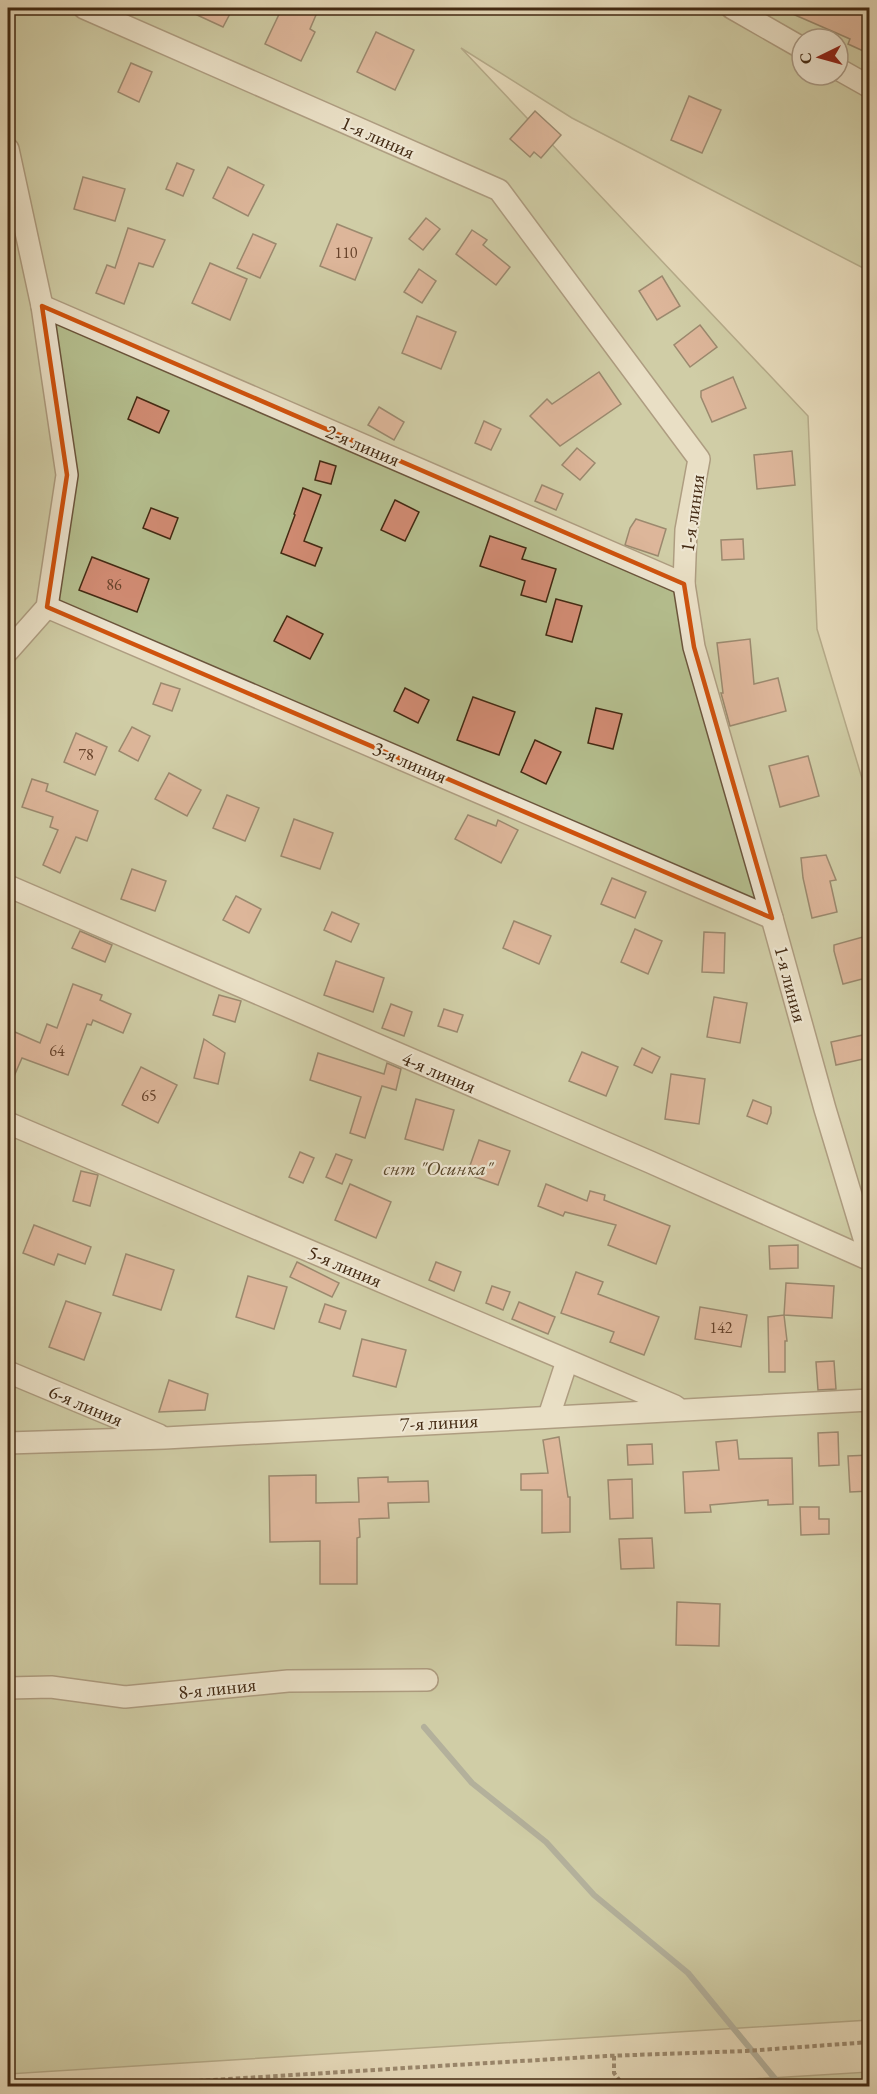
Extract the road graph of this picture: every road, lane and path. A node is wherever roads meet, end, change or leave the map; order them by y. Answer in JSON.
{"nodes":[{"id":1,"x":84,"y":8,"type":"edge"},
{"id":2,"x":732,"y":8,"type":"edge"},
{"id":3,"x":790,"y":41,"type":"edge"},
{"id":4,"x":850,"y":76,"type":"edge"},
{"id":5,"x":870,"y":87,"type":"edge"},
{"id":6,"x":8,"y":149,"type":"edge"},
{"id":7,"x":42,"y":306,"type":"junction"},
{"id":8,"x":684,"y":584,"type":"junction"},
{"id":9,"x":47,"y":607,"type":"junction"},
{"id":10,"x":8,"y":651,"type":"edge"},
{"id":11,"x":8,"y":886,"type":"edge"},
{"id":12,"x":772,"y":918,"type":"junction"},
{"id":13,"x":8,"y":1123,"type":"edge"},
{"id":14,"x":870,"y":1259,"type":"edge"},
{"id":15,"x":567,"y":1361,"type":"junction"},
{"id":16,"x":8,"y":1372,"type":"edge"},
{"id":17,"x":870,"y":1400,"type":"edge"},
{"id":18,"x":682,"y":1409,"type":"junction"},
{"id":19,"x":549,"y":1416,"type":"junction"},
{"id":20,"x":165,"y":1438,"type":"junction"},
{"id":21,"x":8,"y":1443,"type":"edge"},
{"id":22,"x":427,"y":1680,"type":"dead end"},
{"id":23,"x":8,"y":1688,"type":"edge"},
{"id":24,"x":870,"y":2042,"type":"edge"},
{"id":25,"x":614,"y":2056,"type":"junction"},
{"id":26,"x":153,"y":2085,"type":"edge"},
{"id":27,"x":116,"y":2086,"type":"edge"},
{"id":28,"x":624,"y":2086,"type":"edge"}],
"edges":[{"from":1,"to":8,"type":"street","name":"1-я линия"},
{"from":2,"to":3,"type":"street"},
{"from":4,"to":5,"type":"street"},
{"from":6,"to":7,"type":"street"},
{"from":7,"to":8,"type":"street","name":"2-я линия"},
{"from":7,"to":9,"type":"street"},
{"from":8,"to":12,"type":"street","name":"1-я линия"},
{"from":9,"to":10,"type":"street"},
{"from":9,"to":12,"type":"street","name":"3-я линия"},
{"from":11,"to":14,"type":"street","name":"4-я линия"},
{"from":12,"to":14,"type":"street","name":"1-я линия"},
{"from":13,"to":15,"type":"street","name":"5-я линия"},
{"from":15,"to":18,"type":"street","name":"5-я линия"},
{"from":15,"to":19,"type":"street"},
{"from":16,"to":20,"type":"street","name":"6-я линия"},
{"from":17,"to":18,"type":"street","name":"7-я линия"},
{"from":18,"to":19,"type":"street","name":"7-я линия"},
{"from":19,"to":20,"type":"street","name":"7-я линия"},
{"from":20,"to":21,"type":"street","name":"7-я линия"},
{"from":22,"to":23,"type":"street","name":"8-я линия"},
{"from":24,"to":25,"type":"path"},
{"from":25,"to":26,"type":"path"},
{"from":25,"to":28,"type":"path"},
{"from":26,"to":27,"type":"path"}]}
